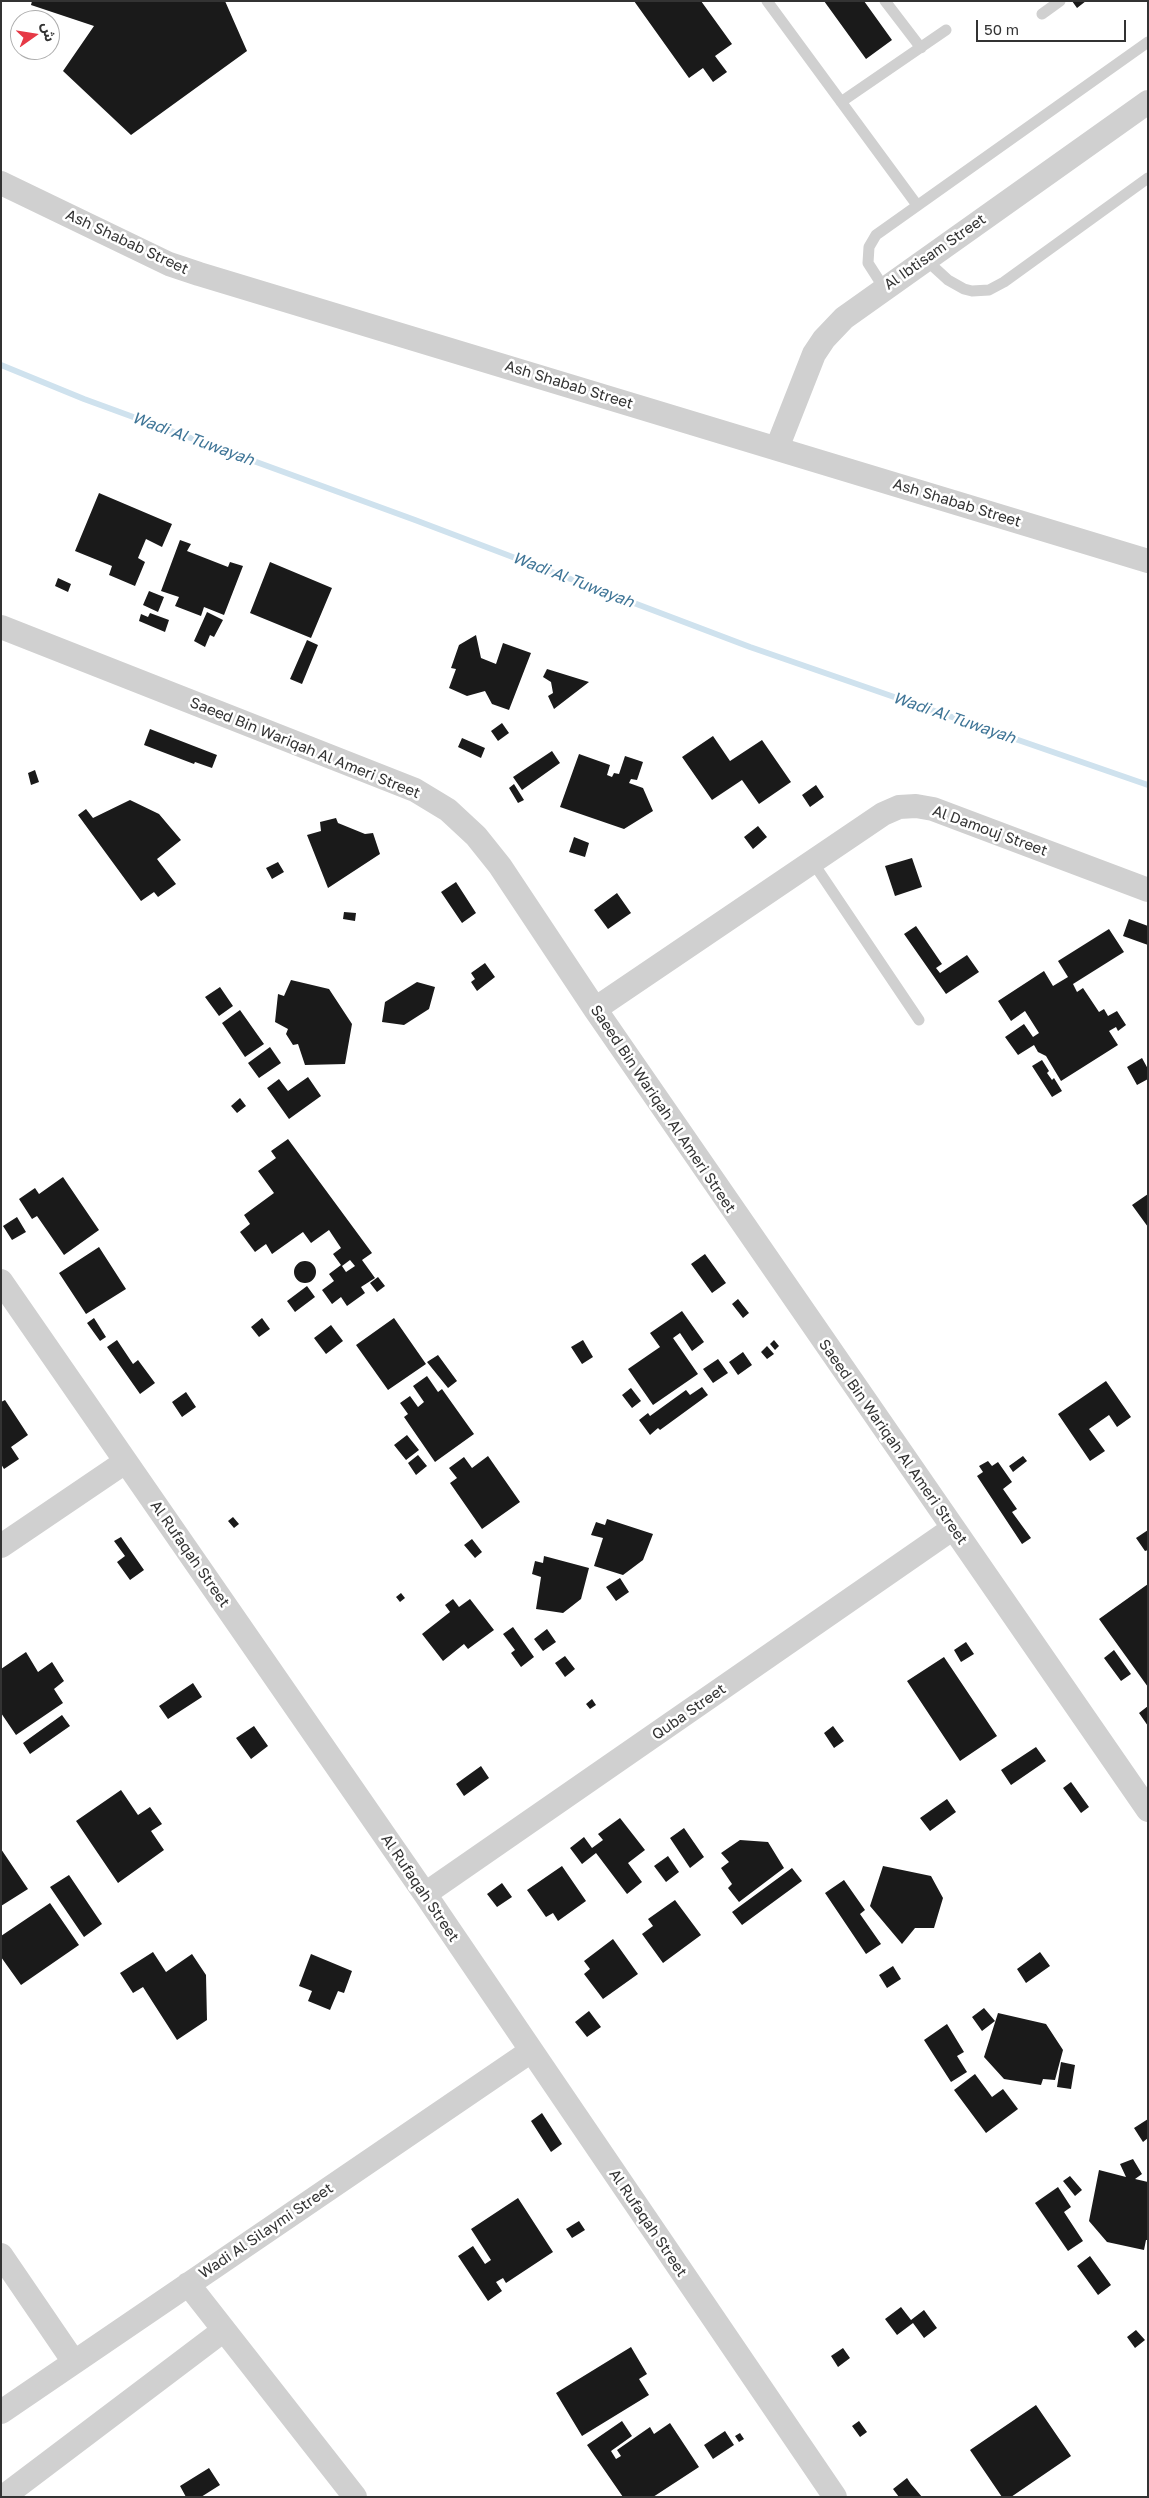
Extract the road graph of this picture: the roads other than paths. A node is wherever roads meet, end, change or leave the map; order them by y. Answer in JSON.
{"nodes":[{"id":1,"x":767,"y":1,"type":"edge"},
{"id":2,"x":885,"y":1,"type":"edge"},
{"id":3,"x":1060,"y":1,"type":"edge"},
{"id":4,"x":1042,"y":14,"type":"dead end"},
{"id":5,"x":946,"y":30,"type":"dead end"},
{"id":6,"x":1148,"y":42,"type":"edge"},
{"id":7,"x":921,"y":48,"type":"junction"},
{"id":8,"x":842,"y":102,"type":"junction"},
{"id":9,"x":1148,"y":102,"type":"edge"},
{"id":10,"x":1148,"y":178,"type":"edge"},
{"id":11,"x":1,"y":182,"type":"edge"},
{"id":12,"x":917,"y":205,"type":"junction"},
{"id":13,"x":925,"y":259,"type":"junction"},
{"id":14,"x":884,"y":288,"type":"junction"},
{"id":15,"x":777,"y":448,"type":"junction"},
{"id":16,"x":1148,"y":561,"type":"edge"},
{"id":17,"x":1,"y":627,"type":"edge"},
{"id":18,"x":812,"y":861,"type":"junction"},
{"id":19,"x":1148,"y":890,"type":"edge"},
{"id":20,"x":595,"y":1009,"type":"junction"},
{"id":21,"x":919,"y":1020,"type":"dead end"},
{"id":22,"x":1,"y":1281,"type":"edge"},
{"id":23,"x":125,"y":1462,"type":"junction"},
{"id":24,"x":952,"y":1529,"type":"junction"},
{"id":25,"x":1,"y":1546,"type":"edge"},
{"id":26,"x":1148,"y":1810,"type":"edge"},
{"id":27,"x":425,"y":1894,"type":"junction"},
{"id":28,"x":531,"y":2051,"type":"junction"},
{"id":29,"x":1,"y":2255,"type":"edge"},
{"id":30,"x":188,"y":2284,"type":"junction"},
{"id":31,"x":224,"y":2330,"type":"junction"},
{"id":32,"x":74,"y":2362,"type":"junction"},
{"id":33,"x":1,"y":2412,"type":"edge"},
{"id":34,"x":3,"y":2497,"type":"edge"},
{"id":35,"x":355,"y":2497,"type":"edge"},
{"id":36,"x":835,"y":2497,"type":"edge"}],
"edges":[{"from":1,"to":8,"type":"lane"},
{"from":2,"to":7,"type":"lane"},
{"from":3,"to":4,"type":"lane"},
{"from":5,"to":7,"type":"lane"},
{"from":6,"to":12,"type":"lane"},
{"from":7,"to":8,"type":"lane"},
{"from":8,"to":12,"type":"lane"},
{"from":9,"to":13,"type":"street","name":"Al Ibtisam Street"},
{"from":10,"to":13,"type":"lane"},
{"from":11,"to":15,"type":"street","name":"Ash Shabab Street"},
{"from":12,"to":14,"type":"lane"},
{"from":13,"to":14,"type":"street","name":"Al Ibtisam Street"},
{"from":14,"to":15,"type":"street","name":"Al Ibtisam Street"},
{"from":15,"to":16,"type":"street","name":"Ash Shabab Street"},
{"from":17,"to":20,"type":"street","name":"Saeed Bin Wariqah Al Ameri Street"},
{"from":18,"to":19,"type":"street","name":"Al Damouj Street"},
{"from":18,"to":20,"type":"street","name":"Al Damouj Street"},
{"from":18,"to":21,"type":"lane"},
{"from":20,"to":24,"type":"street","name":"Saeed Bin Wariqah Al Ameri Street"},
{"from":22,"to":23,"type":"street","name":"Al Rufaqah Street"},
{"from":23,"to":25,"type":"street"},
{"from":23,"to":27,"type":"street","name":"Al Rufaqah Street"},
{"from":24,"to":26,"type":"street","name":"Saeed Bin Wariqah Al Ameri Street"},
{"from":24,"to":27,"type":"street","name":"Quba Street"},
{"from":27,"to":28,"type":"street","name":"Al Rufaqah Street"},
{"from":28,"to":30,"type":"street","name":"Wadi Al Silaymi Street"},
{"from":28,"to":36,"type":"street","name":"Al Rufaqah Street"},
{"from":29,"to":32,"type":"street"},
{"from":30,"to":31,"type":"street"},
{"from":30,"to":32,"type":"street","name":"Wadi Al Silaymi Street"},
{"from":31,"to":34,"type":"street"},
{"from":31,"to":35,"type":"street"},
{"from":32,"to":33,"type":"street","name":"Wadi Al Silaymi Street"}]}
